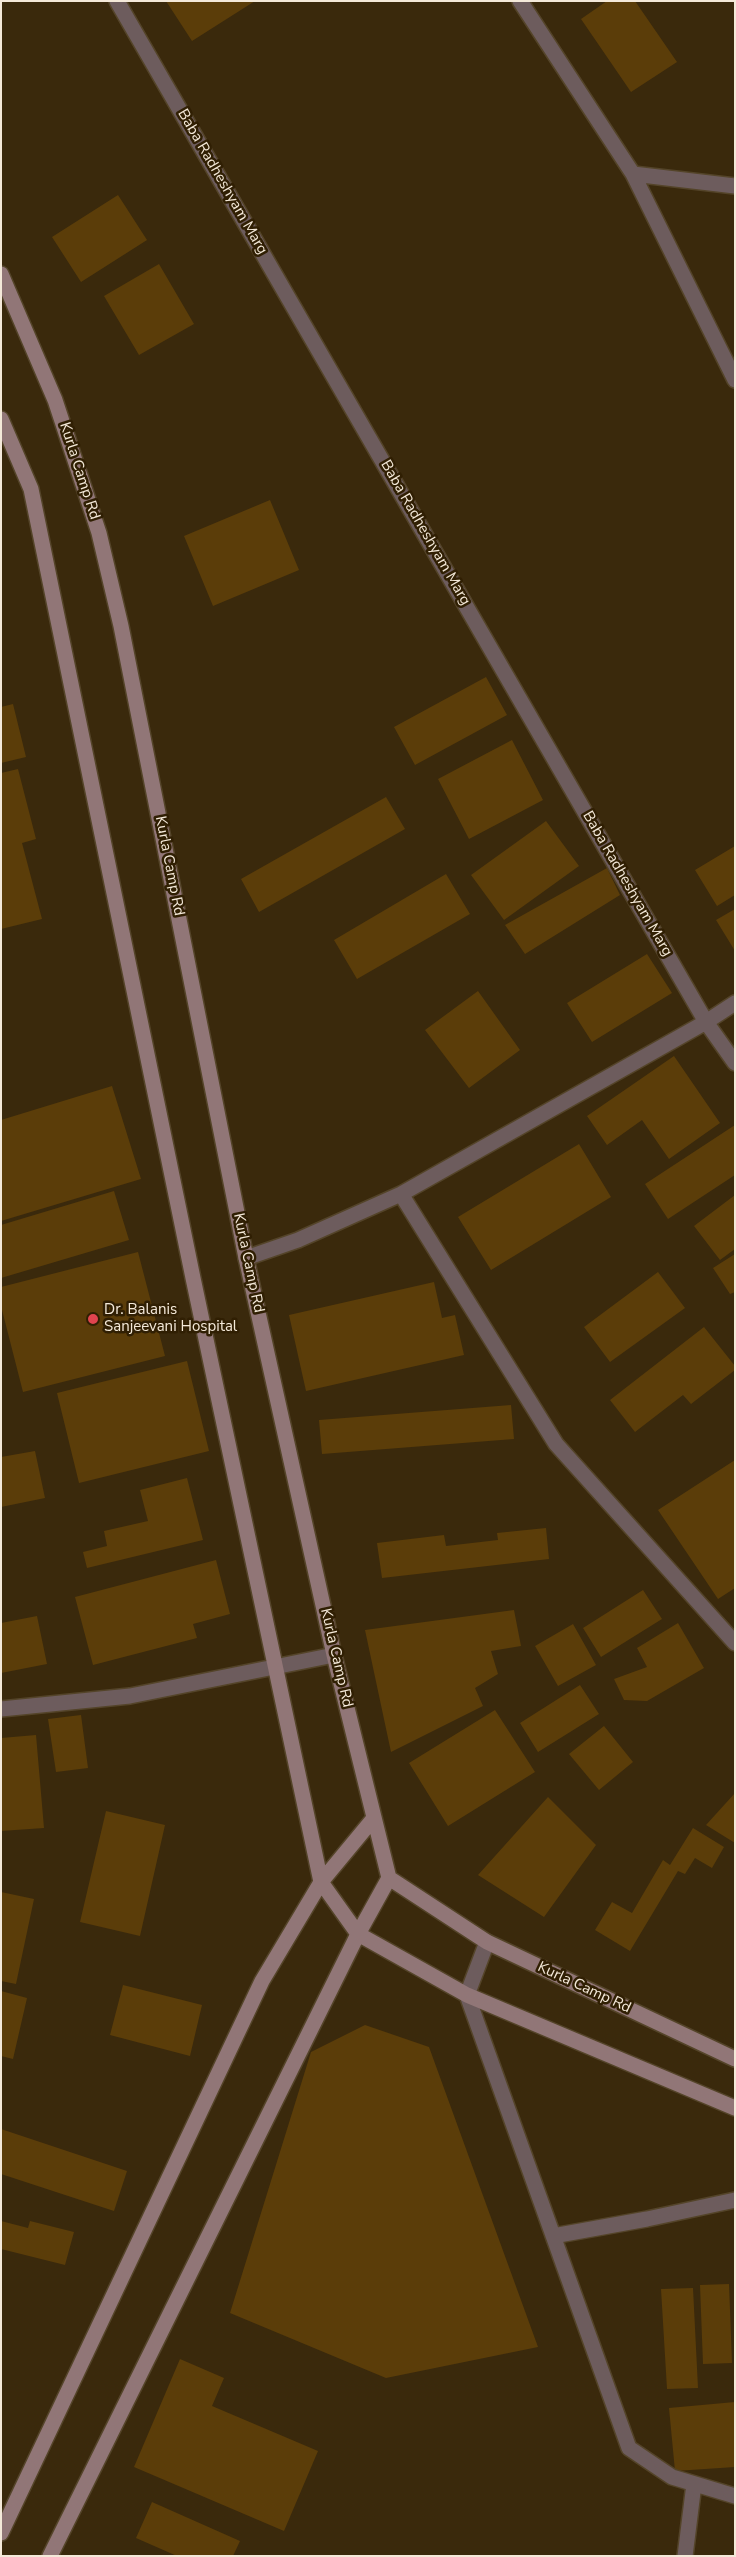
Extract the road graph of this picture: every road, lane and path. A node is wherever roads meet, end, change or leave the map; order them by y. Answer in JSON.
{"nodes":[{"id":1,"x":117,"y":1,"type":"edge"},
{"id":2,"x":520,"y":1,"type":"edge"},
{"id":3,"x":633,"y":174,"type":"junction"},
{"id":4,"x":735,"y":186,"type":"edge"},
{"id":5,"x":1,"y":274,"type":"edge"},
{"id":6,"x":735,"y":380,"type":"edge"},
{"id":7,"x":1,"y":419,"type":"edge"},
{"id":8,"x":735,"y":1003,"type":"edge"},
{"id":9,"x":706,"y":1022,"type":"junction"},
{"id":10,"x":735,"y":1063,"type":"edge"},
{"id":11,"x":401,"y":1194,"type":"junction"},
{"id":12,"x":246,"y":1258,"type":"junction"},
{"id":13,"x":735,"y":1644,"type":"edge"},
{"id":14,"x":334,"y":1655,"type":"junction"},
{"id":15,"x":274,"y":1667,"type":"junction"},
{"id":16,"x":1,"y":1710,"type":"edge"},
{"id":17,"x":374,"y":1818,"type":"junction"},
{"id":18,"x":389,"y":1878,"type":"junction"},
{"id":19,"x":321,"y":1882,"type":"junction"},
{"id":20,"x":358,"y":1934,"type":"junction"},
{"id":21,"x":487,"y":1942,"type":"junction"},
{"id":22,"x":467,"y":1995,"type":"junction"},
{"id":23,"x":735,"y":2059,"type":"edge"},
{"id":24,"x":735,"y":2108,"type":"edge"},
{"id":25,"x":735,"y":2200,"type":"edge"},
{"id":26,"x":553,"y":2236,"type":"junction"},
{"id":27,"x":694,"y":2484,"type":"junction"},
{"id":28,"x":735,"y":2496,"type":"edge"},
{"id":29,"x":1,"y":2533,"type":"edge"},
{"id":30,"x":50,"y":2556,"type":"edge"},
{"id":31,"x":685,"y":2556,"type":"edge"}],
"edges":[{"from":1,"to":9,"type":"street","name":"Baba Radheshyam Marg"},
{"from":2,"to":3,"type":"street"},
{"from":3,"to":4,"type":"street"},
{"from":3,"to":6,"type":"street"},
{"from":5,"to":12,"type":"main road","name":"Kurla Camp Rd"},
{"from":7,"to":15,"type":"main road"},
{"from":8,"to":9,"type":"street"},
{"from":9,"to":10,"type":"street","name":"Baba Radheshyam Marg"},
{"from":9,"to":11,"type":"street"},
{"from":11,"to":12,"type":"street"},
{"from":11,"to":13,"type":"street"},
{"from":12,"to":14,"type":"main road","name":"Kurla Camp Rd"},
{"from":14,"to":15,"type":"street"},
{"from":14,"to":17,"type":"main road","name":"Kurla Camp Rd"},
{"from":15,"to":16,"type":"street"},
{"from":15,"to":19,"type":"main road"},
{"from":17,"to":18,"type":"main road","name":"Kurla Camp Rd"},
{"from":17,"to":19,"type":"main road"},
{"from":18,"to":20,"type":"main road"},
{"from":18,"to":21,"type":"main road","name":"Kurla Camp Rd"},
{"from":19,"to":20,"type":"main road"},
{"from":19,"to":29,"type":"main road"},
{"from":20,"to":22,"type":"main road"},
{"from":20,"to":30,"type":"main road"},
{"from":21,"to":22,"type":"street"},
{"from":21,"to":23,"type":"main road","name":"Kurla Camp Rd"},
{"from":22,"to":24,"type":"main road"},
{"from":22,"to":26,"type":"street"},
{"from":25,"to":26,"type":"street"},
{"from":26,"to":27,"type":"street"},
{"from":27,"to":28,"type":"street"},
{"from":27,"to":31,"type":"street"}]}
